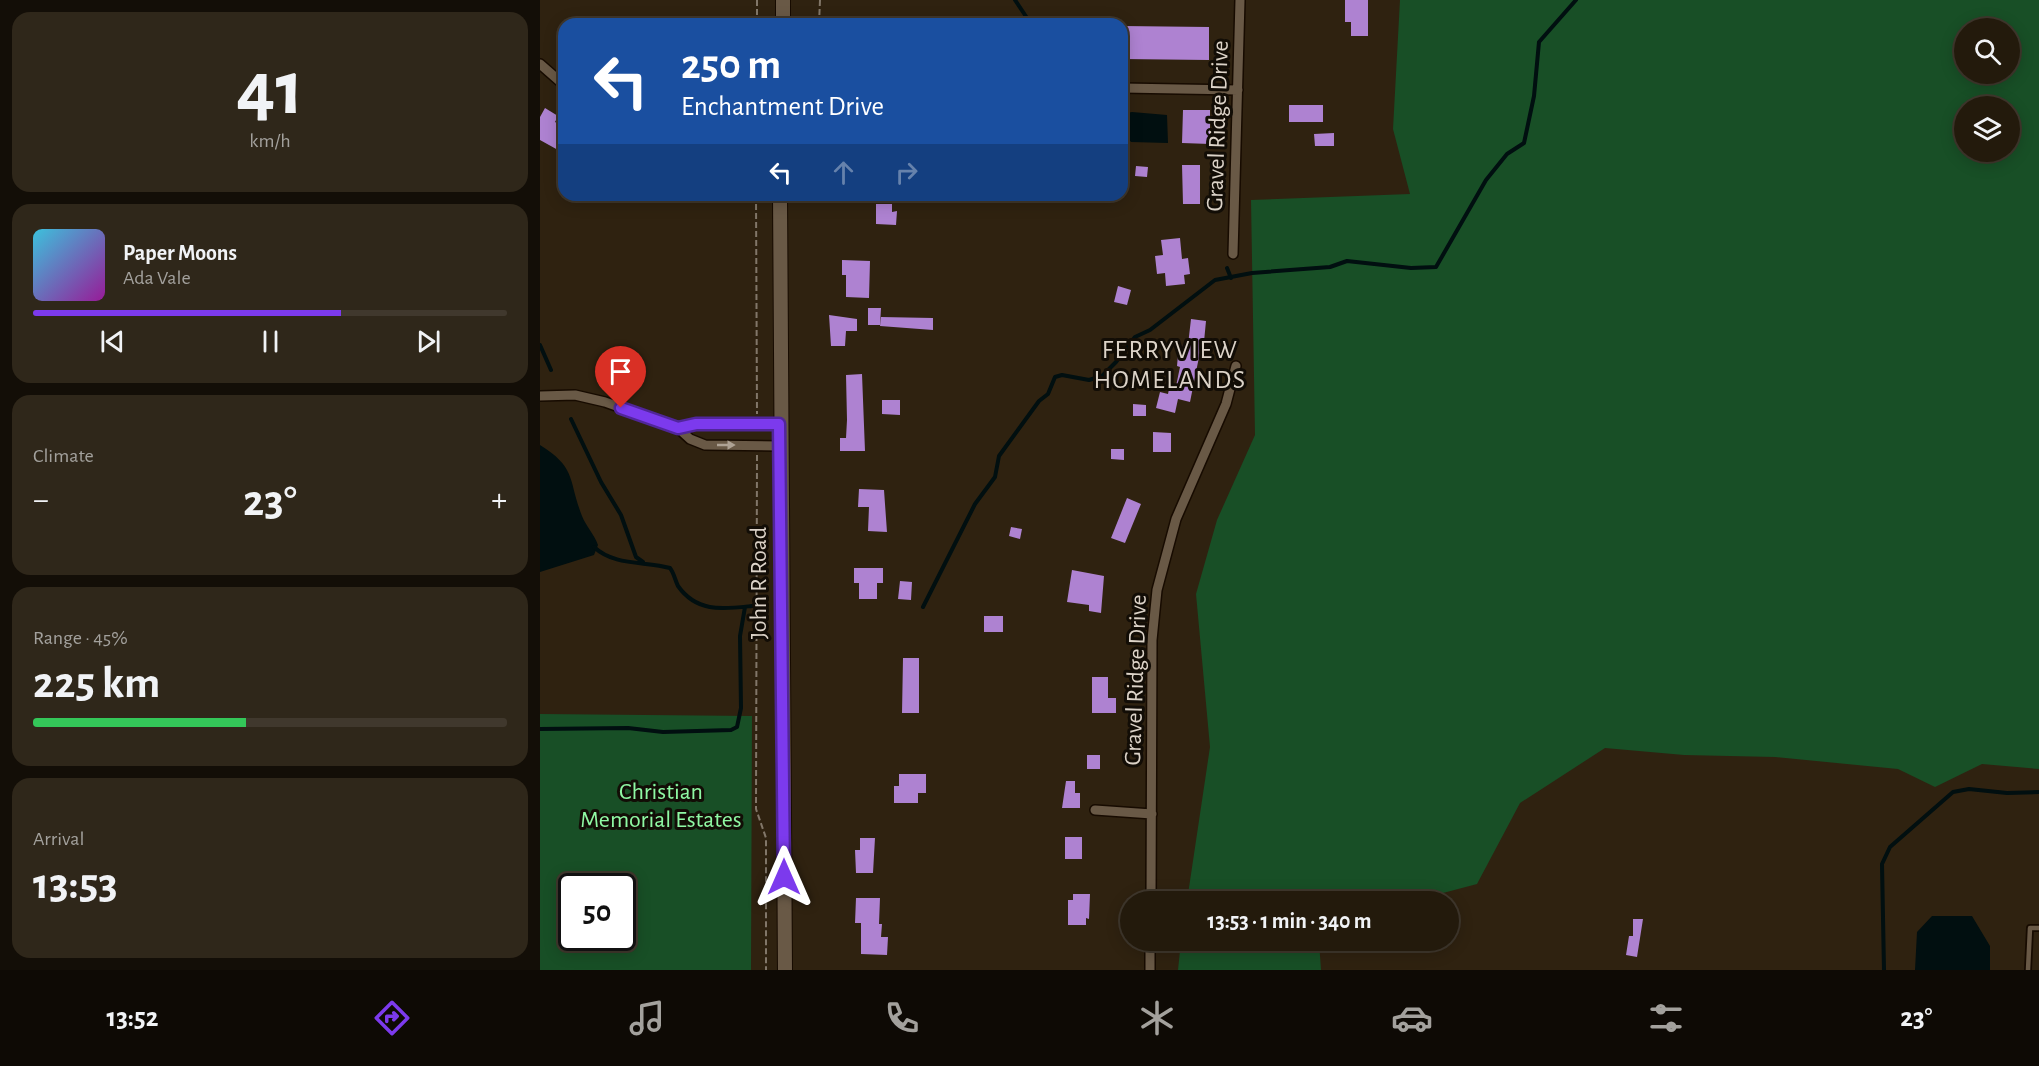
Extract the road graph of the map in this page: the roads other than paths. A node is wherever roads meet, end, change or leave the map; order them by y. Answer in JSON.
{"nodes":[{"id":1,"x":783,"y":0,"type":"edge"},
{"id":2,"x":1240,"y":0,"type":"edge"},
{"id":3,"x":783,"y":18,"type":"edge"},
{"id":4,"x":540,"y":64,"type":"edge"},
{"id":5,"x":558,"y":80,"type":"edge"},
{"id":6,"x":1128,"y":88,"type":"edge"},
{"id":7,"x":1238,"y":90,"type":"junction"},
{"id":8,"x":780,"y":201,"type":"edge"},
{"id":9,"x":1233,"y":254,"type":"dead end"},
{"id":10,"x":1236,"y":366,"type":"dead end"},
{"id":11,"x":540,"y":396,"type":"edge"},
{"id":12,"x":779,"y":424,"type":"junction"},
{"id":13,"x":678,"y":428,"type":"junction"},
{"id":14,"x":780,"y":446,"type":"junction"},
{"id":15,"x":1095,"y":810,"type":"dead end"},
{"id":16,"x":1152,"y":814,"type":"junction"},
{"id":17,"x":1151,"y":891,"type":"edge"},
{"id":18,"x":2039,"y":928,"type":"edge"},
{"id":19,"x":1150,"y":951,"type":"edge"},
{"id":20,"x":784,"y":970,"type":"edge"},
{"id":21,"x":1150,"y":970,"type":"edge"},
{"id":22,"x":2028,"y":970,"type":"edge"}],
"edges":[{"from":1,"to":3,"type":"main road"},
{"from":2,"to":7,"type":"street","name":"Gravel Ridge Drive"},
{"from":4,"to":5,"type":"street"},
{"from":6,"to":7,"type":"street"},
{"from":7,"to":9,"type":"street","name":"Gravel Ridge Drive"},
{"from":8,"to":12,"type":"main road","name":"John R Road"},
{"from":10,"to":16,"type":"street","name":"Gravel Ridge Drive"},
{"from":11,"to":13,"type":"street"},
{"from":12,"to":13,"type":"street"},
{"from":12,"to":14,"type":"main road","name":"John R Road"},
{"from":13,"to":14,"type":"street","one_way":true},
{"from":14,"to":20,"type":"main road","name":"John R Road"},
{"from":15,"to":16,"type":"street"},
{"from":16,"to":17,"type":"street","name":"Gravel Ridge Drive"},
{"from":18,"to":22,"type":"lane"},
{"from":19,"to":21,"type":"street"}]}
